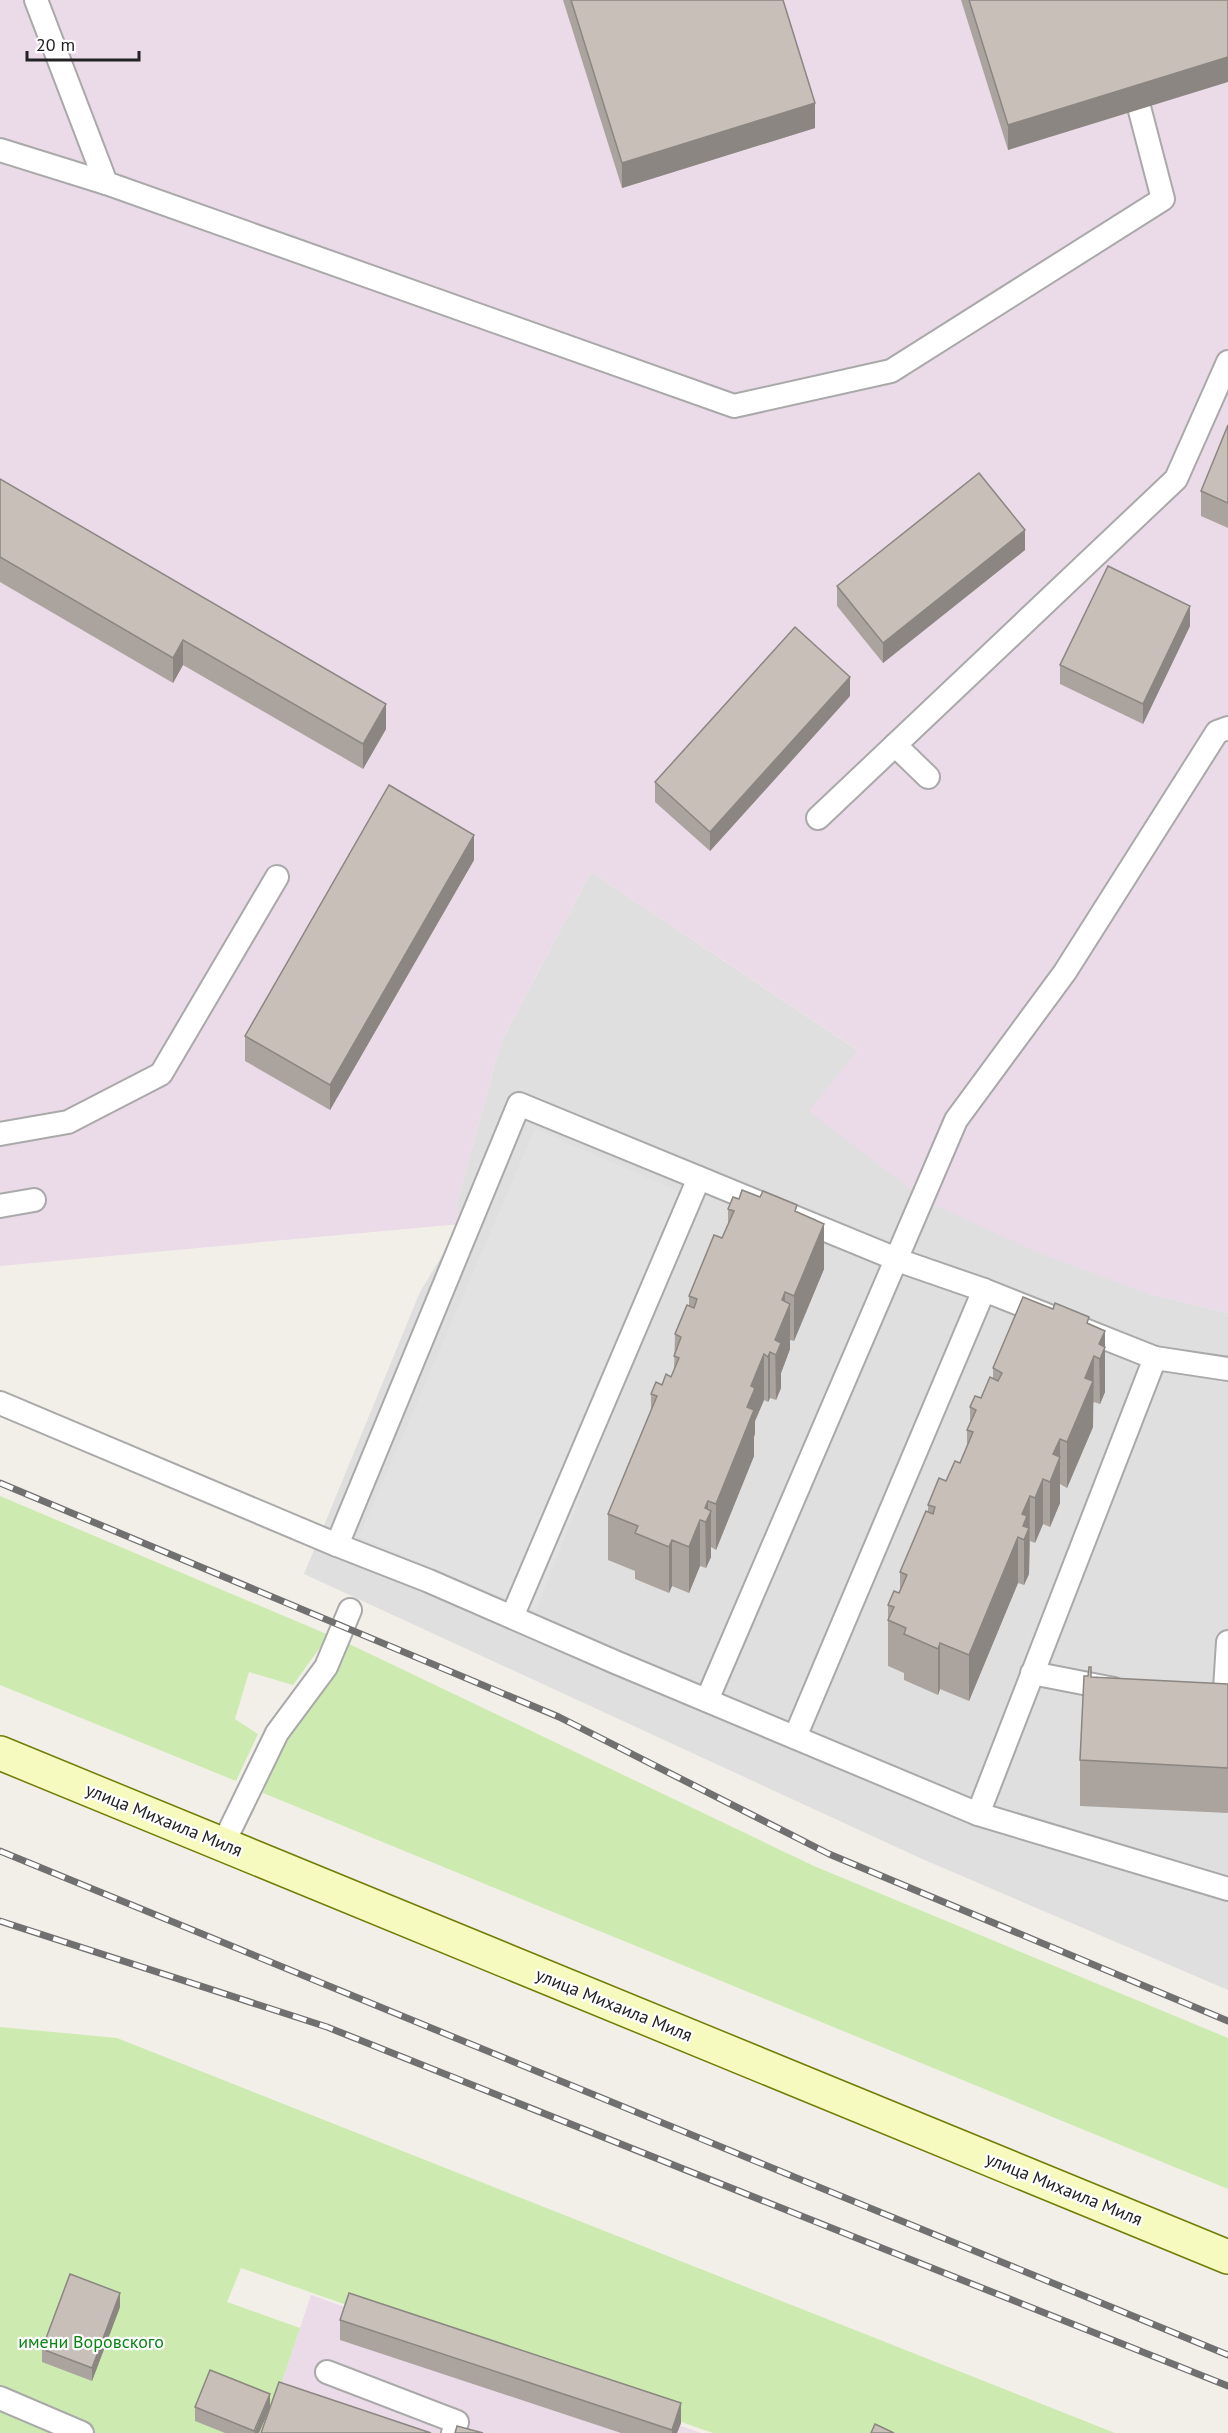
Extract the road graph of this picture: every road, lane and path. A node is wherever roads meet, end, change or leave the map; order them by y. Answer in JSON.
{"nodes":[{"id":1,"x":36,"y":0,"type":"edge"},
{"id":2,"x":1126,"y":55,"type":"edge"},
{"id":3,"x":0,"y":150,"type":"edge"},
{"id":4,"x":106,"y":183,"type":"junction"},
{"id":5,"x":1228,"y":362,"type":"edge"},
{"id":6,"x":1228,"y":728,"type":"edge"},
{"id":7,"x":895,"y":745,"type":"junction"},
{"id":8,"x":928,"y":777,"type":"dead end"},
{"id":9,"x":818,"y":818,"type":"dead end"},
{"id":10,"x":277,"y":877,"type":"dead end"},
{"id":11,"x":0,"y":1134,"type":"edge"},
{"id":12,"x":699,"y":1178,"type":"junction"},
{"id":13,"x":34,"y":1200,"type":"dead end"},
{"id":14,"x":0,"y":1206,"type":"edge"},
{"id":15,"x":896,"y":1259,"type":"junction"},
{"id":16,"x":984,"y":1290,"type":"junction"},
{"id":17,"x":1155,"y":1358,"type":"junction"},
{"id":18,"x":1228,"y":1369,"type":"edge"},
{"id":19,"x":0,"y":1403,"type":"edge"},
{"id":20,"x":337,"y":1545,"type":"junction"},
{"id":21,"x":350,"y":1610,"type":"dead end"},
{"id":22,"x":512,"y":1617,"type":"junction"},
{"id":23,"x":1228,"y":1642,"type":"edge"},
{"id":24,"x":1032,"y":1673,"type":"junction"},
{"id":25,"x":1138,"y":1694,"type":"edge"},
{"id":26,"x":707,"y":1700,"type":"junction"},
{"id":27,"x":1185,"y":1704,"type":"edge"},
{"id":28,"x":795,"y":1737,"type":"junction"},
{"id":29,"x":0,"y":1753,"type":"edge"},
{"id":30,"x":978,"y":1814,"type":"junction"},
{"id":31,"x":223,"y":1845,"type":"junction"},
{"id":32,"x":1228,"y":1889,"type":"edge"},
{"id":33,"x":1228,"y":2257,"type":"edge"},
{"id":34,"x":327,"y":2372,"type":"dead end"},
{"id":35,"x":0,"y":2398,"type":"edge"},
{"id":36,"x":82,"y":2433,"type":"edge"},
{"id":37,"x":453,"y":2433,"type":"edge"}],
"edges":[{"from":1,"to":4,"type":"lane"},
{"from":2,"to":4,"type":"lane"},
{"from":3,"to":4,"type":"lane"},
{"from":5,"to":7,"type":"lane"},
{"from":6,"to":15,"type":"lane"},
{"from":7,"to":8,"type":"lane"},
{"from":7,"to":9,"type":"lane"},
{"from":10,"to":11,"type":"lane"},
{"from":12,"to":15,"type":"lane"},
{"from":12,"to":20,"type":"lane"},
{"from":12,"to":22,"type":"lane"},
{"from":13,"to":14,"type":"lane"},
{"from":15,"to":16,"type":"lane"},
{"from":15,"to":26,"type":"lane"},
{"from":16,"to":17,"type":"lane"},
{"from":16,"to":28,"type":"lane"},
{"from":17,"to":18,"type":"lane"},
{"from":17,"to":24,"type":"lane"},
{"from":19,"to":20,"type":"lane"},
{"from":20,"to":22,"type":"lane"},
{"from":21,"to":31,"type":"lane"},
{"from":22,"to":26,"type":"lane"},
{"from":23,"to":27,"type":"lane"},
{"from":24,"to":25,"type":"lane"},
{"from":24,"to":30,"type":"lane"},
{"from":26,"to":28,"type":"lane"},
{"from":28,"to":30,"type":"lane"},
{"from":29,"to":31,"type":"main road","name":"улица Михаила Миля"},
{"from":30,"to":32,"type":"lane"},
{"from":31,"to":33,"type":"main road","name":"улица Михаила Миля"},
{"from":34,"to":37,"type":"lane"},
{"from":35,"to":36,"type":"lane"}]}
